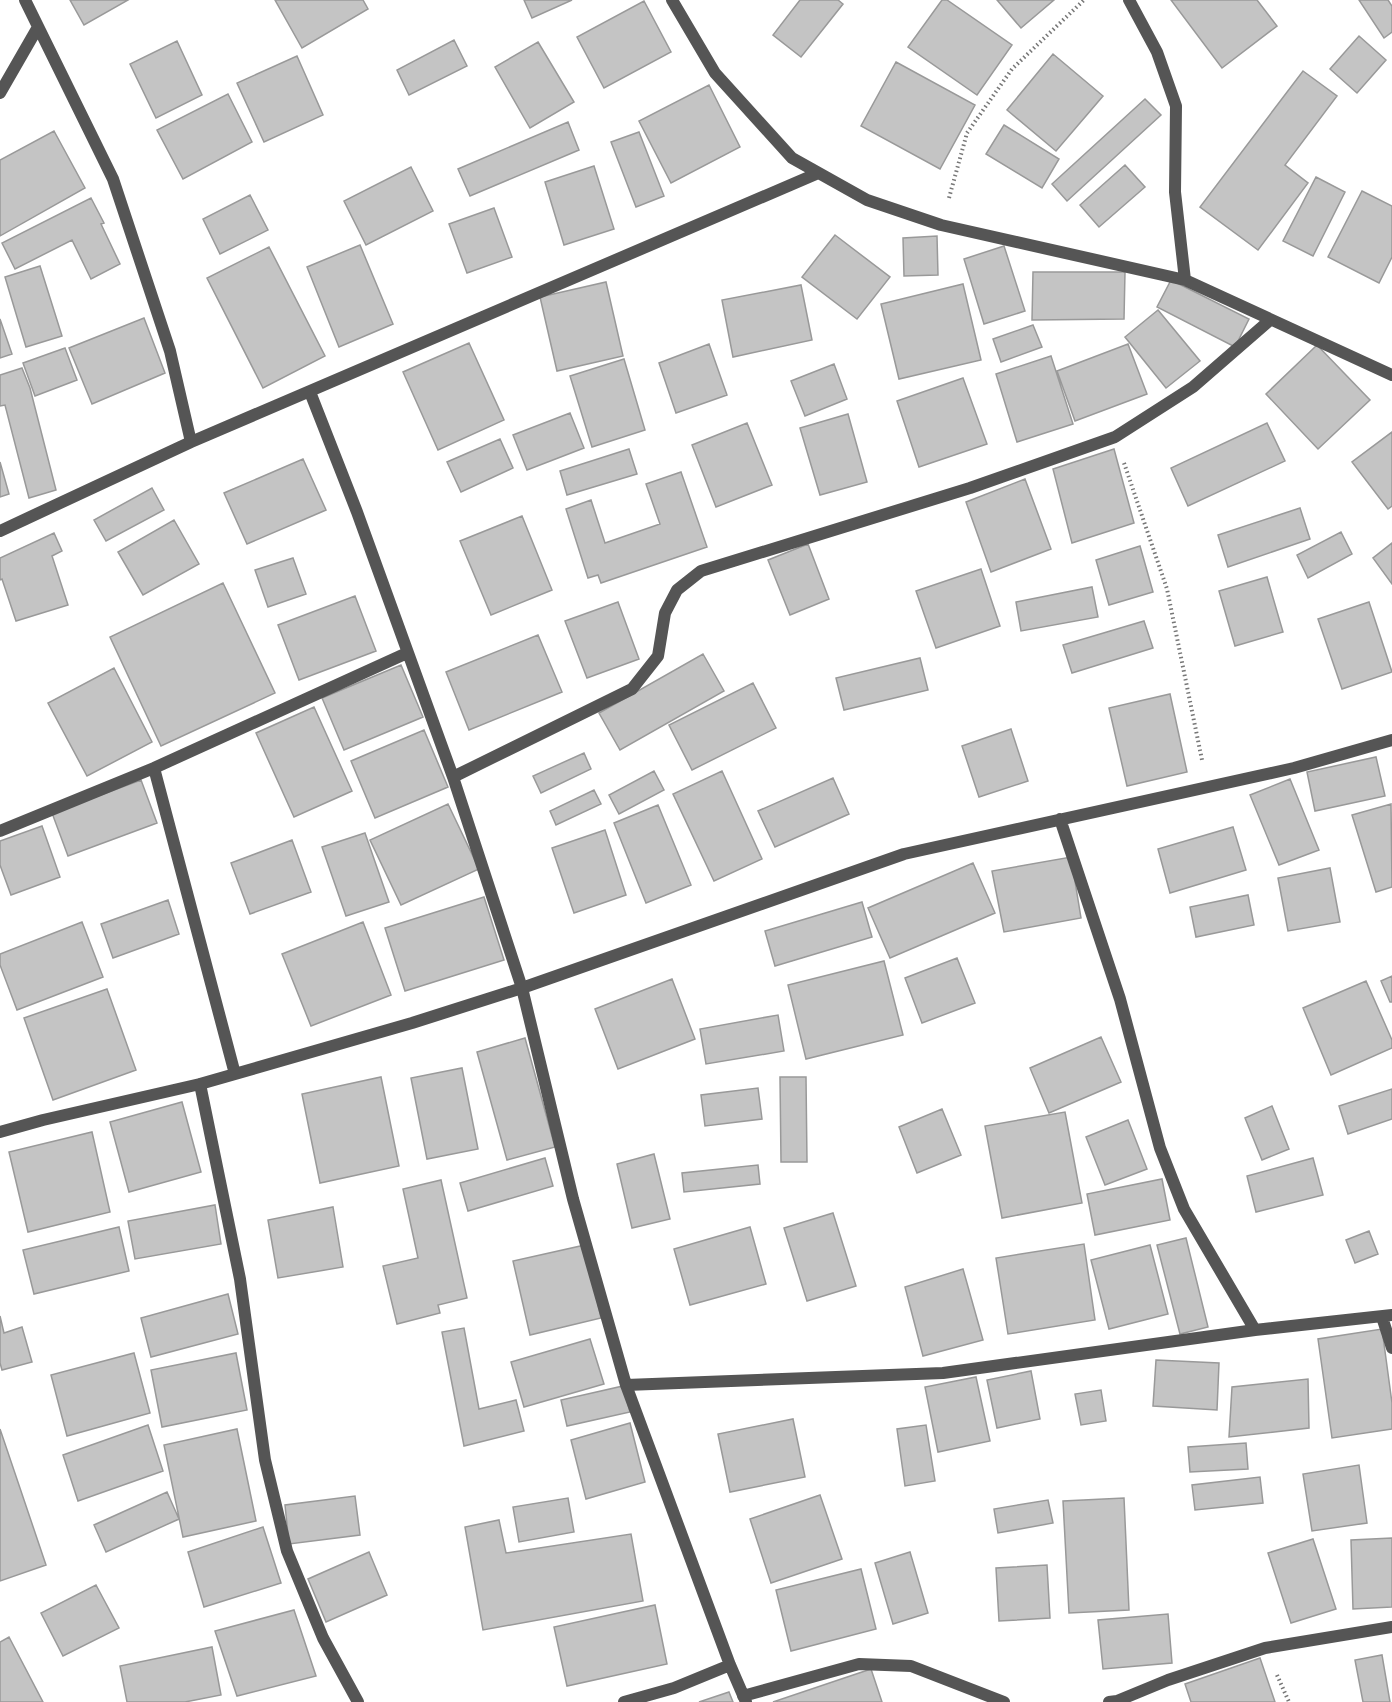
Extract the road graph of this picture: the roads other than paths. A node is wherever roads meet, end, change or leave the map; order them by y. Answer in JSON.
{"nodes":[{"id":1,"x":25,"y":0,"type":"edge"},
{"id":2,"x":672,"y":0,"type":"edge"},
{"id":3,"x":1129,"y":0,"type":"edge"},
{"id":4,"x":38,"y":27,"type":"junction"},
{"id":5,"x":0,"y":93,"type":"edge"},
{"id":6,"x":816,"y":174,"type":"junction"},
{"id":7,"x":1185,"y":280,"type":"junction"},
{"id":8,"x":1270,"y":320,"type":"junction"},
{"id":9,"x":1392,"y":375,"type":"edge"},
{"id":10,"x":310,"y":392,"type":"junction"},
{"id":11,"x":192,"y":442,"type":"junction"},
{"id":12,"x":0,"y":531,"type":"edge"},
{"id":13,"x":407,"y":653,"type":"junction"},
{"id":14,"x":1392,"y":740,"type":"edge"},
{"id":15,"x":154,"y":768,"type":"junction"},
{"id":16,"x":453,"y":777,"type":"junction"},
{"id":17,"x":1060,"y":819,"type":"junction"},
{"id":18,"x":0,"y":831,"type":"edge"},
{"id":19,"x":522,"y":988,"type":"junction"},
{"id":20,"x":235,"y":1074,"type":"junction"},
{"id":21,"x":200,"y":1084,"type":"junction"},
{"id":22,"x":0,"y":1132,"type":"edge"},
{"id":23,"x":1387,"y":1316,"type":"edge"},
{"id":24,"x":1255,"y":1330,"type":"junction"},
{"id":25,"x":1392,"y":1348,"type":"edge"},
{"id":26,"x":626,"y":1385,"type":"junction"},
{"id":27,"x":1392,"y":1627,"type":"edge"},
{"id":28,"x":730,"y":1665,"type":"junction"},
{"id":29,"x":744,"y":1699,"type":"edge"},
{"id":30,"x":358,"y":1702,"type":"edge"},
{"id":31,"x":624,"y":1702,"type":"edge"},
{"id":32,"x":1004,"y":1702,"type":"edge"},
{"id":33,"x":1109,"y":1702,"type":"edge"}],
"edges":[{"from":1,"to":4,"type":"street"},
{"from":2,"to":6,"type":"street"},
{"from":3,"to":7,"type":"street"},
{"from":4,"to":5,"type":"street"},
{"from":4,"to":11,"type":"street"},
{"from":6,"to":7,"type":"street"},
{"from":6,"to":10,"type":"street"},
{"from":7,"to":8,"type":"street"},
{"from":8,"to":9,"type":"street"},
{"from":8,"to":16,"type":"street"},
{"from":10,"to":11,"type":"street"},
{"from":10,"to":13,"type":"street"},
{"from":11,"to":12,"type":"street"},
{"from":13,"to":15,"type":"street"},
{"from":13,"to":16,"type":"street"},
{"from":14,"to":17,"type":"street"},
{"from":15,"to":18,"type":"street"},
{"from":15,"to":20,"type":"street"},
{"from":16,"to":19,"type":"street"},
{"from":17,"to":19,"type":"street"},
{"from":17,"to":24,"type":"street"},
{"from":19,"to":20,"type":"street"},
{"from":19,"to":26,"type":"street"},
{"from":20,"to":21,"type":"street"},
{"from":21,"to":22,"type":"street"},
{"from":21,"to":30,"type":"street"},
{"from":23,"to":24,"type":"street"},
{"from":23,"to":25,"type":"street"},
{"from":24,"to":26,"type":"street"},
{"from":26,"to":28,"type":"street"},
{"from":27,"to":33,"type":"street"},
{"from":28,"to":29,"type":"street"},
{"from":28,"to":31,"type":"street"},
{"from":29,"to":32,"type":"street"}]}
